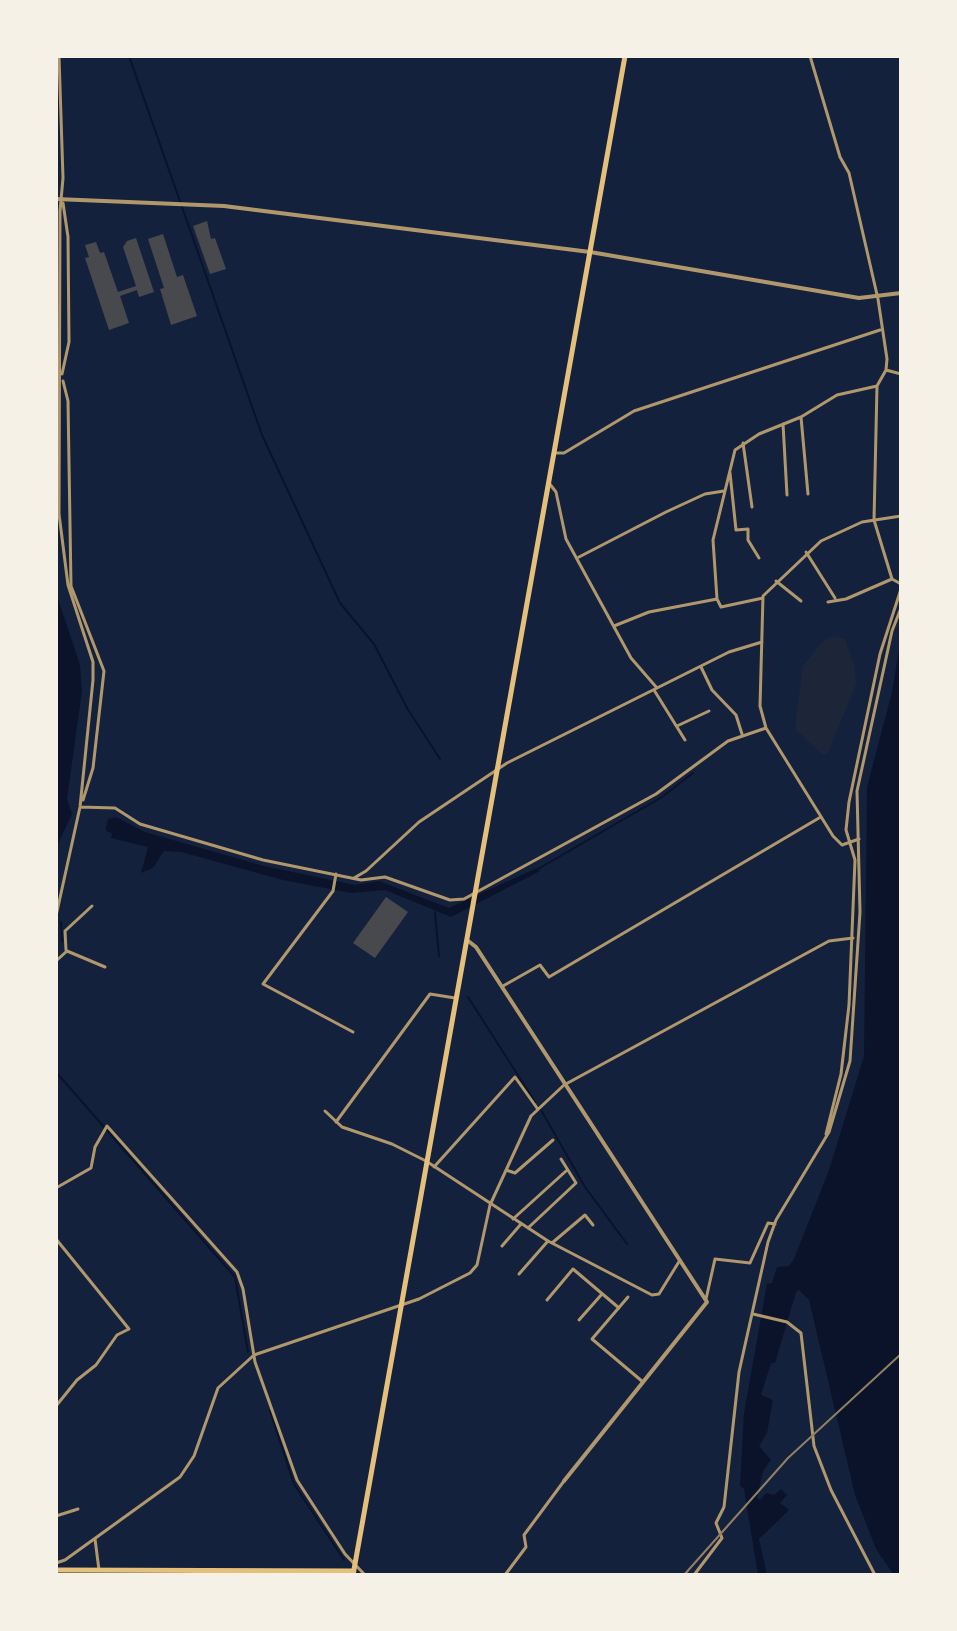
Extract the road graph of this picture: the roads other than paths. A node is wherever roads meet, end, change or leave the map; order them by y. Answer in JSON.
{"nodes":[{"id":1,"x":59,"y":56,"type":"edge"},
{"id":2,"x":625,"y":56,"type":"edge"},
{"id":3,"x":810,"y":56,"type":"edge"},
{"id":4,"x":59,"y":199,"type":"edge"},
{"id":5,"x":590,"y":252,"type":"junction"},
{"id":6,"x":901,"y":293,"type":"edge"},
{"id":7,"x":878,"y":299,"type":"junction"},
{"id":8,"x":880,"y":330,"type":"junction"},
{"id":9,"x":886,"y":370,"type":"junction"},
{"id":10,"x":901,"y":374,"type":"edge"},
{"id":11,"x":61,"y":378,"type":"junction"},
{"id":12,"x":877,"y":386,"type":"junction"},
{"id":13,"x":801,"y":417,"type":"junction"},
{"id":14,"x":783,"y":424,"type":"junction"},
{"id":15,"x":743,"y":443,"type":"junction"},
{"id":16,"x":554,"y":453,"type":"junction"},
{"id":17,"x":730,"y":470,"type":"junction"},
{"id":18,"x":549,"y":483,"type":"junction"},
{"id":19,"x":724,"y":491,"type":"junction"},
{"id":20,"x":808,"y":494,"type":"dead end"},
{"id":21,"x":787,"y":495,"type":"dead end"},
{"id":22,"x":752,"y":507,"type":"dead end"},
{"id":23,"x":901,"y":516,"type":"edge"},
{"id":24,"x":874,"y":520,"type":"junction"},
{"id":25,"x":806,"y":552,"type":"junction"},
{"id":26,"x":579,"y":558,"type":"junction"},
{"id":27,"x":759,"y":558,"type":"dead end"},
{"id":28,"x":892,"y":579,"type":"junction"},
{"id":29,"x":776,"y":581,"type":"junction"},
{"id":30,"x":901,"y":586,"type":"edge"},
{"id":31,"x":763,"y":598,"type":"junction"},
{"id":32,"x":835,"y":598,"type":"junction"},
{"id":33,"x":717,"y":599,"type":"junction"},
{"id":34,"x":801,"y":601,"type":"dead end"},
{"id":35,"x":828,"y":602,"type":"dead end"},
{"id":36,"x":901,"y":608,"type":"edge"},
{"id":37,"x":614,"y":626,"type":"junction"},
{"id":38,"x":762,"y":642,"type":"junction"},
{"id":39,"x":701,"y":667,"type":"junction"},
{"id":40,"x":656,"y":689,"type":"junction"},
{"id":41,"x":709,"y":711,"type":"dead end"},
{"id":42,"x":677,"y":726,"type":"junction"},
{"id":43,"x":766,"y":728,"type":"junction"},
{"id":44,"x":742,"y":734,"type":"junction"},
{"id":45,"x":685,"y":740,"type":"dead end"},
{"id":46,"x":497,"y":770,"type":"junction"},
{"id":47,"x":80,"y":807,"type":"junction"},
{"id":48,"x":819,"y":818,"type":"junction"},
{"id":49,"x":859,"y":839,"type":"junction"},
{"id":50,"x":847,"y":843,"type":"junction"},
{"id":51,"x":335,"y":877,"type":"junction"},
{"id":52,"x":354,"y":878,"type":"junction"},
{"id":53,"x":474,"y":894,"type":"junction"},
{"id":54,"x":92,"y":906,"type":"dead end"},
{"id":55,"x":56,"y":916,"type":"edge"},
{"id":56,"x":853,"y":938,"type":"junction"},
{"id":57,"x":467,"y":940,"type":"junction"},
{"id":58,"x":67,"y":951,"type":"junction"},
{"id":59,"x":56,"y":961,"type":"edge"},
{"id":60,"x":105,"y":967,"type":"dead end"},
{"id":61,"x":502,"y":987,"type":"junction"},
{"id":62,"x":456,"y":998,"type":"junction"},
{"id":63,"x":353,"y":1032,"type":"dead end"},
{"id":64,"x":564,"y":1085,"type":"junction"},
{"id":65,"x":537,"y":1109,"type":"junction"},
{"id":66,"x":325,"y":1111,"type":"dead end"},
{"id":67,"x":336,"y":1122,"type":"junction"},
{"id":68,"x":553,"y":1140,"type":"dead end"},
{"id":69,"x":824,"y":1143,"type":"junction"},
{"id":70,"x":561,"y":1159,"type":"dead end"},
{"id":71,"x":426,"y":1161,"type":"junction"},
{"id":72,"x":434,"y":1167,"type":"junction"},
{"id":73,"x":568,"y":1169,"type":"junction"},
{"id":74,"x":506,"y":1170,"type":"junction"},
{"id":75,"x":56,"y":1188,"type":"edge"},
{"id":76,"x":490,"y":1205,"type":"junction"},
{"id":77,"x":513,"y":1219,"type":"junction"},
{"id":78,"x":521,"y":1224,"type":"junction"},
{"id":79,"x":775,"y":1224,"type":"junction"},
{"id":80,"x":593,"y":1225,"type":"dead end"},
{"id":81,"x":528,"y":1228,"type":"junction"},
{"id":82,"x":56,"y":1239,"type":"edge"},
{"id":83,"x":550,"y":1242,"type":"junction"},
{"id":84,"x":502,"y":1246,"type":"dead end"},
{"id":85,"x":680,"y":1260,"type":"junction"},
{"id":86,"x":519,"y":1274,"type":"dead end"},
{"id":87,"x":602,"y":1294,"type":"junction"},
{"id":88,"x":628,"y":1297,"type":"dead end"},
{"id":89,"x":706,"y":1299,"type":"junction"},
{"id":90,"x":547,"y":1300,"type":"dead end"},
{"id":91,"x":399,"y":1305,"type":"junction"},
{"id":92,"x":619,"y":1308,"type":"junction"},
{"id":93,"x":755,"y":1314,"type":"junction"},
{"id":94,"x":579,"y":1320,"type":"dead end"},
{"id":95,"x":254,"y":1355,"type":"junction"},
{"id":96,"x":643,"y":1382,"type":"junction"},
{"id":97,"x":56,"y":1406,"type":"edge"},
{"id":98,"x":56,"y":1424,"type":"edge"},
{"id":99,"x":56,"y":1432,"type":"edge"},
{"id":100,"x":564,"y":1481,"type":"joint"},
{"id":101,"x":78,"y":1509,"type":"dead end"},
{"id":102,"x":56,"y":1516,"type":"edge"},
{"id":103,"x":95,"y":1539,"type":"junction"},
{"id":104,"x":355,"y":1561,"type":"junction"},
{"id":105,"x":56,"y":1563,"type":"edge"},
{"id":106,"x":56,"y":1570,"type":"edge"},
{"id":107,"x":99,"y":1572,"type":"edge"},
{"id":108,"x":354,"y":1573,"type":"edge"},
{"id":109,"x":270,"y":1574,"type":"edge"},
{"id":110,"x":365,"y":1575,"type":"edge"},
{"id":111,"x":505,"y":1575,"type":"edge"},
{"id":112,"x":694,"y":1575,"type":"edge"},
{"id":113,"x":875,"y":1575,"type":"edge"}],
"edges":[{"from":1,"to":4,"type":"street"},
{"from":2,"to":5,"type":"main road"},
{"from":3,"to":7,"type":"street"},
{"from":4,"to":5,"type":"street"},
{"from":4,"to":11,"type":"street"},
{"from":4,"to":11,"type":"street"},
{"from":5,"to":7,"type":"street"},
{"from":5,"to":16,"type":"main road"},
{"from":6,"to":7,"type":"street"},
{"from":7,"to":8,"type":"street"},
{"from":8,"to":9,"type":"street"},
{"from":8,"to":16,"type":"street"},
{"from":9,"to":10,"type":"street"},
{"from":9,"to":12,"type":"street"},
{"from":11,"to":47,"type":"street"},
{"from":11,"to":47,"type":"street"},
{"from":12,"to":13,"type":"street"},
{"from":12,"to":24,"type":"street"},
{"from":13,"to":14,"type":"street"},
{"from":13,"to":20,"type":"street"},
{"from":14,"to":15,"type":"street"},
{"from":14,"to":21,"type":"street"},
{"from":15,"to":17,"type":"street"},
{"from":15,"to":22,"type":"street"},
{"from":16,"to":18,"type":"main road"},
{"from":17,"to":19,"type":"street"},
{"from":17,"to":27,"type":"street"},
{"from":18,"to":26,"type":"street"},
{"from":18,"to":46,"type":"main road"},
{"from":19,"to":26,"type":"street"},
{"from":19,"to":33,"type":"street"},
{"from":23,"to":24,"type":"street"},
{"from":24,"to":25,"type":"street"},
{"from":24,"to":28,"type":"street"},
{"from":25,"to":29,"type":"street"},
{"from":25,"to":32,"type":"street"},
{"from":26,"to":37,"type":"street"},
{"from":28,"to":30,"type":"street"},
{"from":28,"to":32,"type":"street"},
{"from":29,"to":31,"type":"street"},
{"from":29,"to":34,"type":"street"},
{"from":30,"to":50,"type":"street"},
{"from":31,"to":33,"type":"street"},
{"from":31,"to":38,"type":"street"},
{"from":32,"to":35,"type":"street"},
{"from":33,"to":37,"type":"street"},
{"from":36,"to":49,"type":"street"},
{"from":37,"to":40,"type":"street"},
{"from":38,"to":39,"type":"street"},
{"from":38,"to":43,"type":"street"},
{"from":39,"to":40,"type":"street"},
{"from":39,"to":44,"type":"street"},
{"from":40,"to":42,"type":"street"},
{"from":40,"to":46,"type":"street"},
{"from":41,"to":42,"type":"street"},
{"from":42,"to":45,"type":"street"},
{"from":43,"to":44,"type":"street"},
{"from":43,"to":48,"type":"street"},
{"from":44,"to":53,"type":"street"},
{"from":46,"to":52,"type":"street"},
{"from":46,"to":53,"type":"main road"},
{"from":47,"to":51,"type":"street"},
{"from":47,"to":55,"type":"street"},
{"from":48,"to":50,"type":"street"},
{"from":48,"to":61,"type":"street"},
{"from":49,"to":50,"type":"street"},
{"from":49,"to":69,"type":"street"},
{"from":50,"to":56,"type":"street"},
{"from":51,"to":52,"type":"street"},
{"from":51,"to":63,"type":"street"},
{"from":52,"to":53,"type":"street"},
{"from":53,"to":57,"type":"main road"},
{"from":54,"to":58,"type":"street"},
{"from":56,"to":64,"type":"street"},
{"from":56,"to":69,"type":"street"},
{"from":57,"to":61,"type":"street"},
{"from":57,"to":62,"type":"main road"},
{"from":58,"to":59,"type":"street"},
{"from":58,"to":60,"type":"street"},
{"from":61,"to":64,"type":"street"},
{"from":62,"to":67,"type":"street"},
{"from":62,"to":71,"type":"main road"},
{"from":64,"to":65,"type":"street"},
{"from":64,"to":85,"type":"street"},
{"from":65,"to":72,"type":"street"},
{"from":65,"to":74,"type":"street"},
{"from":66,"to":67,"type":"street"},
{"from":67,"to":71,"type":"street"},
{"from":68,"to":74,"type":"street"},
{"from":69,"to":79,"type":"street"},
{"from":70,"to":73,"type":"street"},
{"from":71,"to":72,"type":"street"},
{"from":71,"to":91,"type":"main road"},
{"from":72,"to":76,"type":"street"},
{"from":73,"to":77,"type":"street"},
{"from":73,"to":81,"type":"street"},
{"from":74,"to":76,"type":"street"},
{"from":75,"to":95,"type":"street"},
{"from":76,"to":77,"type":"street"},
{"from":76,"to":91,"type":"street"},
{"from":77,"to":78,"type":"street"},
{"from":78,"to":81,"type":"street"},
{"from":78,"to":84,"type":"street"},
{"from":79,"to":89,"type":"street"},
{"from":79,"to":93,"type":"street"},
{"from":80,"to":83,"type":"street"},
{"from":81,"to":83,"type":"street"},
{"from":82,"to":97,"type":"street"},
{"from":83,"to":85,"type":"street"},
{"from":83,"to":86,"type":"street"},
{"from":85,"to":89,"type":"street"},
{"from":87,"to":90,"type":"street"},
{"from":87,"to":92,"type":"street"},
{"from":87,"to":94,"type":"street"},
{"from":88,"to":92,"type":"street"},
{"from":89,"to":96,"type":"street"},
{"from":91,"to":95,"type":"street"},
{"from":91,"to":104,"type":"main road"},
{"from":92,"to":96,"type":"street"},
{"from":93,"to":112,"type":"street"},
{"from":93,"to":113,"type":"street"},
{"from":95,"to":103,"type":"street"},
{"from":95,"to":104,"type":"street"},
{"from":96,"to":100,"type":"street"},
{"from":98,"to":99,"type":"street"},
{"from":100,"to":111,"type":"street"},
{"from":101,"to":102,"type":"street"},
{"from":103,"to":105,"type":"street"},
{"from":103,"to":107,"type":"street"},
{"from":104,"to":108,"type":"main road"},
{"from":104,"to":110,"type":"street"},
{"from":106,"to":107,"type":"main road"},
{"from":107,"to":109,"type":"main road"},
{"from":108,"to":109,"type":"main road"}]}
